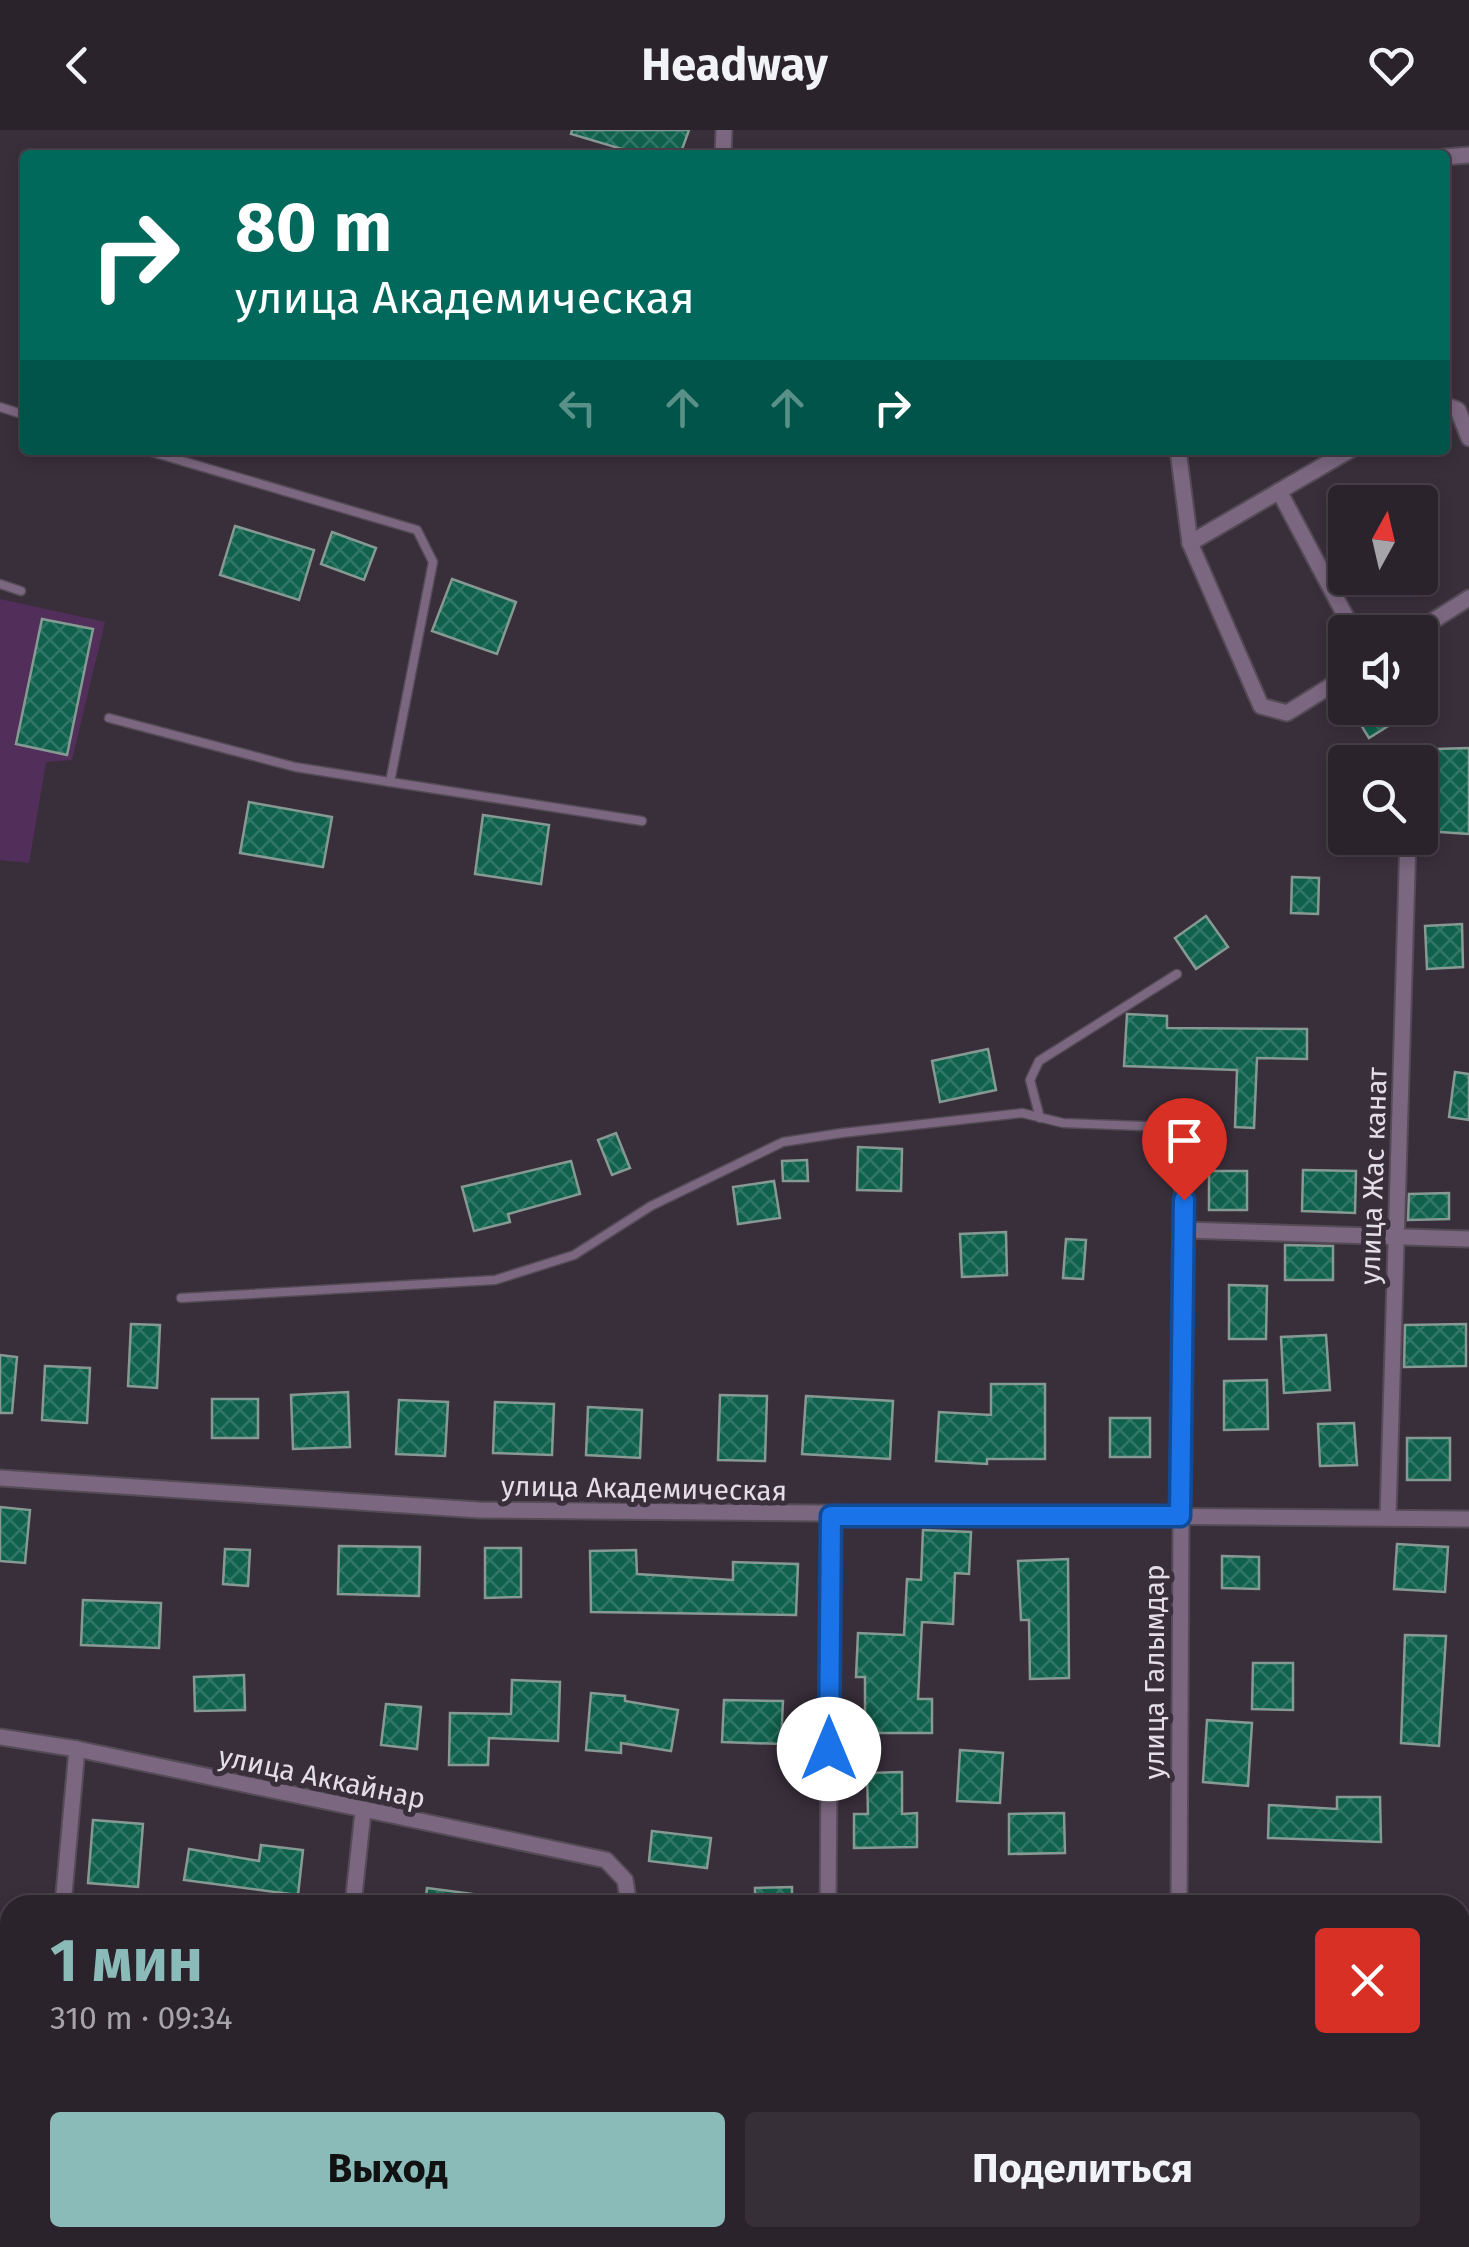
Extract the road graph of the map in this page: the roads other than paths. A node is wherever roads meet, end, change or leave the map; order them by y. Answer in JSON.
{"nodes":[{"id":1,"x":1450,"y":408,"type":"edge"},
{"id":2,"x":1469,"y":438,"type":"edge"},
{"id":3,"x":162,"y":455,"type":"edge"},
{"id":4,"x":1179,"y":455,"type":"edge"},
{"id":5,"x":1341,"y":455,"type":"edge"},
{"id":6,"x":1279,"y":491,"type":"junction"},
{"id":7,"x":1190,"y":543,"type":"junction"},
{"id":8,"x":0,"y":584,"type":"edge"},
{"id":9,"x":21,"y":592,"type":"dead end"},
{"id":10,"x":1469,"y":598,"type":"edge"},
{"id":11,"x":1345,"y":615,"type":"edge"},
{"id":12,"x":1438,"y":618,"type":"edge"},
{"id":13,"x":1328,"y":688,"type":"edge"},
{"id":14,"x":109,"y":718,"type":"dead end"},
{"id":15,"x":390,"y":782,"type":"junction"},
{"id":16,"x":642,"y":821,"type":"dead end"},
{"id":17,"x":1408,"y":855,"type":"edge"},
{"id":18,"x":1177,"y":974,"type":"dead end"},
{"id":19,"x":1040,"y":1118,"type":"junction"},
{"id":20,"x":1183,"y":1139,"type":"joint"},
{"id":21,"x":1184,"y":1230,"type":"junction"},
{"id":22,"x":1397,"y":1235,"type":"junction"},
{"id":23,"x":1469,"y":1238,"type":"edge"},
{"id":24,"x":181,"y":1298,"type":"dead end"},
{"id":25,"x":0,"y":1478,"type":"edge"},
{"id":26,"x":831,"y":1516,"type":"junction"},
{"id":27,"x":1180,"y":1516,"type":"junction"},
{"id":28,"x":1388,"y":1516,"type":"junction"},
{"id":29,"x":1469,"y":1518,"type":"edge"},
{"id":30,"x":0,"y":1737,"type":"edge"},
{"id":31,"x":77,"y":1749,"type":"junction"},
{"id":32,"x":362,"y":1812,"type":"junction"},
{"id":33,"x":64,"y":1895,"type":"edge"},
{"id":34,"x":354,"y":1895,"type":"edge"},
{"id":35,"x":627,"y":1895,"type":"edge"},
{"id":36,"x":828,"y":1895,"type":"edge"},
{"id":37,"x":1179,"y":1895,"type":"edge"}],
"edges":[{"from":1,"to":2,"type":"street"},
{"from":3,"to":15,"type":"lane"},
{"from":4,"to":7,"type":"street"},
{"from":5,"to":6,"type":"street"},
{"from":6,"to":7,"type":"street"},
{"from":6,"to":11,"type":"street"},
{"from":7,"to":13,"type":"street"},
{"from":8,"to":9,"type":"lane"},
{"from":10,"to":12,"type":"street"},
{"from":14,"to":15,"type":"lane"},
{"from":15,"to":16,"type":"lane"},
{"from":17,"to":22,"type":"street","name":"улица Жас канат"},
{"from":18,"to":19,"type":"lane"},
{"from":19,"to":20,"type":"lane"},
{"from":19,"to":24,"type":"lane"},
{"from":20,"to":21,"type":"street","name":"улица Галымдар"},
{"from":21,"to":22,"type":"street"},
{"from":21,"to":27,"type":"street","name":"улица Галымдар"},
{"from":22,"to":23,"type":"street"},
{"from":22,"to":28,"type":"street","name":"улица Жас канат"},
{"from":25,"to":26,"type":"street","name":"улица Академическая"},
{"from":26,"to":27,"type":"street","name":"улица Академическая"},
{"from":26,"to":36,"type":"street"},
{"from":27,"to":28,"type":"street","name":"улица Академическая"},
{"from":27,"to":37,"type":"street","name":"улица Галымдар"},
{"from":28,"to":29,"type":"street","name":"улица Академическая"},
{"from":30,"to":31,"type":"street","name":"улица Аккайнар"},
{"from":31,"to":32,"type":"street","name":"улица Аккайнар"},
{"from":31,"to":33,"type":"street"},
{"from":32,"to":34,"type":"street"},
{"from":32,"to":35,"type":"street","name":"улица Аккайнар"}]}
